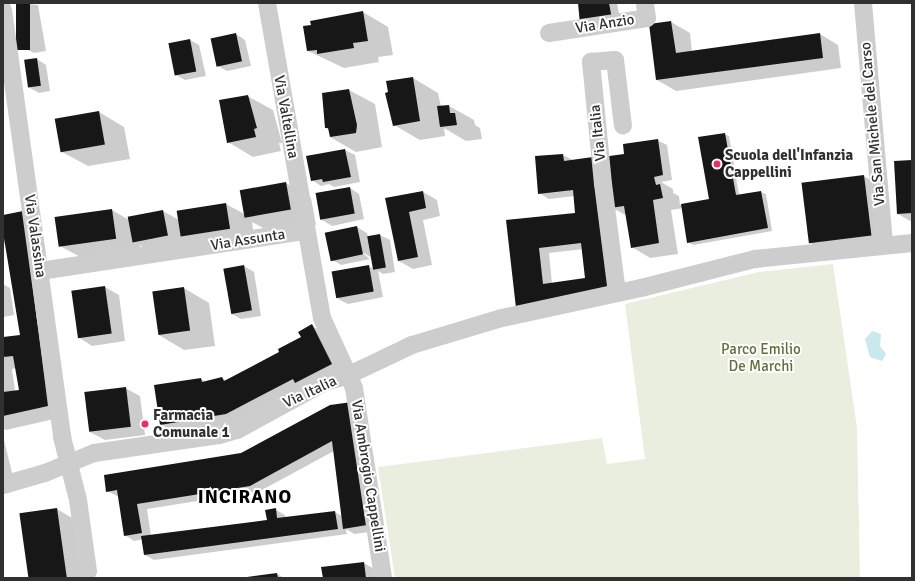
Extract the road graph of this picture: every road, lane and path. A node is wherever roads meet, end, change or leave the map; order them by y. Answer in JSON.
{"nodes":[{"id":1,"x":267,"y":3,"type":"edge"},
{"id":2,"x":645,"y":3,"type":"edge"},
{"id":3,"x":863,"y":3,"type":"edge"},
{"id":4,"x":3,"y":10,"type":"edge"},
{"id":5,"x":549,"y":33,"type":"dead end"},
{"id":6,"x":623,"y":126,"type":"dead end"},
{"id":7,"x":305,"y":231,"type":"junction"},
{"id":8,"x":912,"y":243,"type":"edge"},
{"id":9,"x":884,"y":245,"type":"junction"},
{"id":10,"x":40,"y":271,"type":"junction"},
{"id":11,"x":617,"y":293,"type":"junction"},
{"id":12,"x":349,"y":375,"type":"junction"},
{"id":13,"x":68,"y":461,"type":"junction"},
{"id":14,"x":3,"y":485,"type":"edge"},
{"id":15,"x":88,"y":571,"type":"dead end"},
{"id":16,"x":383,"y":578,"type":"edge"}],
"edges":[{"from":1,"to":7,"type":"street","name":"Via Valtellina"},
{"from":2,"to":5,"type":"street","name":"Via Anzio"},
{"from":3,"to":9,"type":"street","name":"Via San Michele del Carso"},
{"from":4,"to":10,"type":"street","name":"Via Valassina"},
{"from":6,"to":11,"type":"street","name":"Via Italia"},
{"from":7,"to":10,"type":"street","name":"Via Assunta"},
{"from":7,"to":12,"type":"street","name":"Via Assunta"},
{"from":8,"to":9,"type":"street","name":"Via Italia"},
{"from":9,"to":11,"type":"street","name":"Via Italia"},
{"from":10,"to":13,"type":"street","name":"Via Valassina"},
{"from":11,"to":12,"type":"street","name":"Via Italia"},
{"from":12,"to":13,"type":"street","name":"Via Italia"},
{"from":12,"to":16,"type":"street","name":"Via Ambrogio Cappellini"},
{"from":13,"to":14,"type":"street","name":"Via Italia"},
{"from":13,"to":15,"type":"street","name":"Via Valassina"}]}
